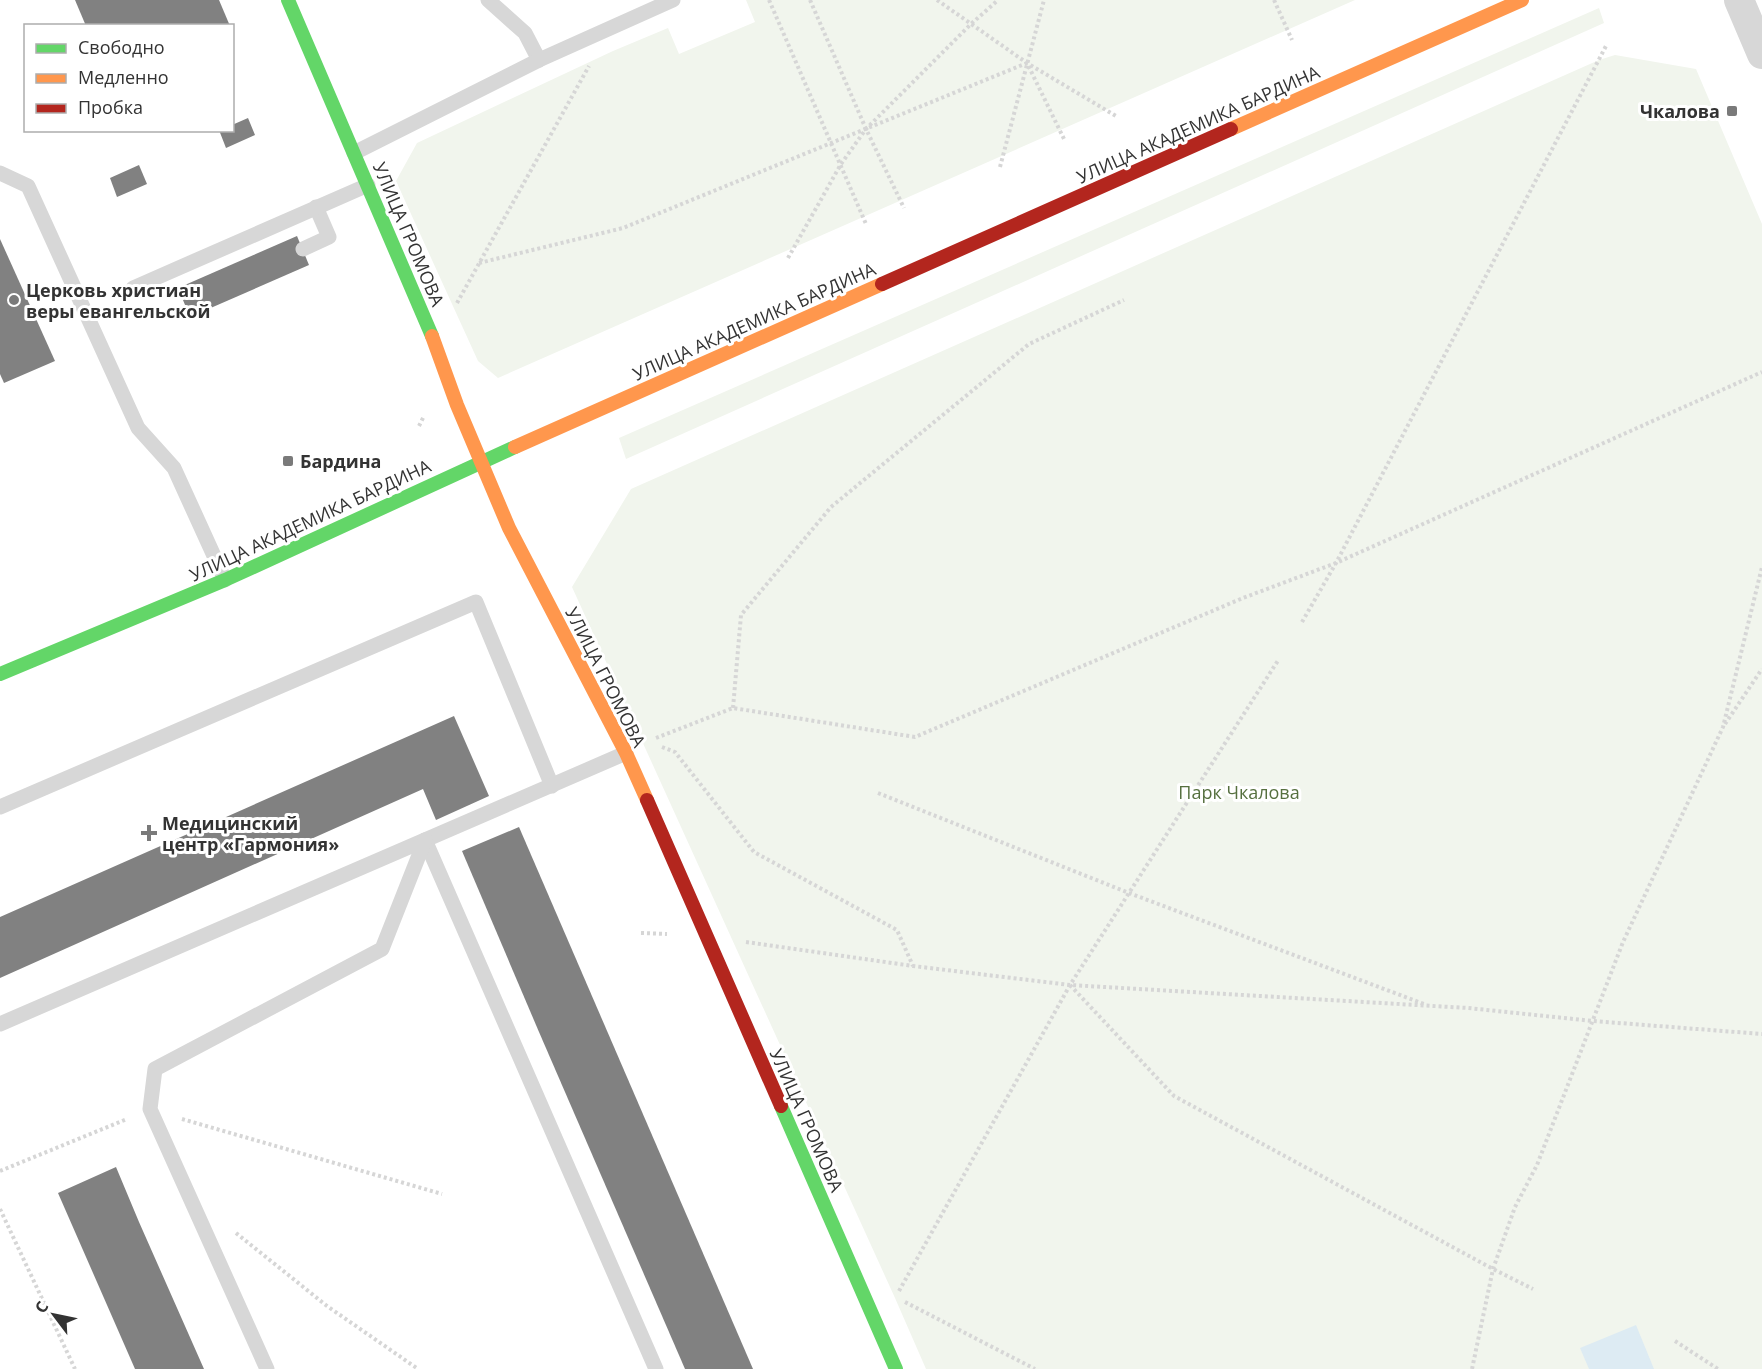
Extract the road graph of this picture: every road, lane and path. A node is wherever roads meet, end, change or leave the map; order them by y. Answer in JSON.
{"nodes":[{"id":1,"x":288,"y":0,"type":"edge"},
{"id":2,"x":488,"y":0,"type":"edge"},
{"id":3,"x":673,"y":0,"type":"edge"},
{"id":4,"x":769,"y":0,"type":"edge"},
{"id":5,"x":810,"y":0,"type":"edge"},
{"id":6,"x":937,"y":0,"type":"edge"},
{"id":7,"x":998,"y":0,"type":"edge"},
{"id":8,"x":1044,"y":0,"type":"edge"},
{"id":9,"x":1274,"y":0,"type":"edge"},
{"id":10,"x":1522,"y":0,"type":"edge"},
{"id":11,"x":1739,"y":0,"type":"edge"},
{"id":12,"x":970,"y":24,"type":"junction"},
{"id":13,"x":611,"y":27,"type":"junction"},
{"id":14,"x":1292,"y":40,"type":"dead end"},
{"id":15,"x":1607,"y":44,"type":"dead end"},
{"id":16,"x":1762,"y":54,"type":"edge"},
{"id":17,"x":539,"y":60,"type":"junction"},
{"id":18,"x":1027,"y":63,"type":"junction"},
{"id":19,"x":1116,"y":116,"type":"dead end"},
{"id":20,"x":866,"y":129,"type":"junction"},
{"id":21,"x":1064,"y":139,"type":"dead end"},
{"id":22,"x":831,"y":143,"type":"junction"},
{"id":23,"x":354,"y":153,"type":"junction"},
{"id":24,"x":841,"y":164,"type":"junction"},
{"id":25,"x":1000,"y":166,"type":"dead end"},
{"id":26,"x":0,"y":173,"type":"edge"},
{"id":27,"x":368,"y":185,"type":"junction"},
{"id":28,"x":316,"y":207,"type":"junction"},
{"id":29,"x":904,"y":208,"type":"dead end"},
{"id":30,"x":866,"y":224,"type":"dead end"},
{"id":31,"x":303,"y":249,"type":"dead end"},
{"id":32,"x":788,"y":258,"type":"dead end"},
{"id":33,"x":479,"y":263,"type":"junction"},
{"id":34,"x":133,"y":288,"type":"dead end"},
{"id":35,"x":1124,"y":300,"type":"dead end"},
{"id":36,"x":456,"y":303,"type":"dead end"},
{"id":37,"x":1762,"y":372,"type":"edge"},
{"id":38,"x":480,"y":462,"type":"junction"},
{"id":39,"x":1336,"y":562,"type":"junction"},
{"id":40,"x":1762,"y":567,"type":"edge"},
{"id":41,"x":225,"y":580,"type":"junction"},
{"id":42,"x":1302,"y":622,"type":"dead end"},
{"id":43,"x":1279,"y":659,"type":"dead end"},
{"id":44,"x":1762,"y":669,"type":"edge"},
{"id":45,"x":0,"y":674,"type":"edge"},
{"id":46,"x":733,"y":708,"type":"junction"},
{"id":47,"x":1723,"y":727,"type":"junction"},
{"id":48,"x":647,"y":742,"type":"dead end"},
{"id":49,"x":656,"y":745,"type":"dead end"},
{"id":50,"x":626,"y":753,"type":"junction"},
{"id":51,"x":552,"y":786,"type":"junction"},
{"id":52,"x":878,"y":793,"type":"dead end"},
{"id":53,"x":0,"y":807,"type":"edge"},
{"id":54,"x":425,"y":840,"type":"junction"},
{"id":55,"x":1129,"y":893,"type":"junction"},
{"id":56,"x":641,"y":933,"type":"dead end"},
{"id":57,"x":707,"y":936,"type":"junction"},
{"id":58,"x":914,"y":966,"type":"junction"},
{"id":59,"x":1070,"y":985,"type":"junction"},
{"id":60,"x":1428,"y":1005,"type":"junction"},
{"id":61,"x":1593,"y":1021,"type":"junction"},
{"id":62,"x":0,"y":1024,"type":"edge"},
{"id":63,"x":1762,"y":1034,"type":"edge"},
{"id":64,"x":150,"y":1109,"type":"junction"},
{"id":65,"x":0,"y":1171,"type":"edge"},
{"id":66,"x":442,"y":1194,"type":"dead end"},
{"id":67,"x":0,"y":1209,"type":"edge"},
{"id":68,"x":235,"y":1233,"type":"dead end"},
{"id":69,"x":1493,"y":1269,"type":"junction"},
{"id":70,"x":1533,"y":1289,"type":"dead end"},
{"id":71,"x":1675,"y":1341,"type":"dead end"},
{"id":72,"x":75,"y":1369,"type":"edge"},
{"id":73,"x":267,"y":1369,"type":"edge"},
{"id":74,"x":418,"y":1369,"type":"edge"},
{"id":75,"x":656,"y":1369,"type":"edge"},
{"id":76,"x":896,"y":1369,"type":"edge"},
{"id":77,"x":1035,"y":1369,"type":"edge"},
{"id":78,"x":1472,"y":1369,"type":"edge"},
{"id":79,"x":1718,"y":1369,"type":"edge"}],
"edges":[{"from":1,"to":23,"type":"street","name":"УЛИЦА ГРОМОВА"},
{"from":2,"to":17,"type":"lane"},
{"from":3,"to":13,"type":"lane"},
{"from":4,"to":22,"type":"path"},
{"from":5,"to":20,"type":"path"},
{"from":6,"to":12,"type":"path"},
{"from":7,"to":12,"type":"path"},
{"from":8,"to":18,"type":"path"},
{"from":9,"to":14,"type":"path"},
{"from":10,"to":38,"type":"street","name":"УЛИЦА АКАДЕМИКА БАРДИНА"},
{"from":11,"to":16,"type":"street"},
{"from":12,"to":18,"type":"path"},
{"from":12,"to":20,"type":"path"},
{"from":13,"to":17,"type":"lane"},
{"from":13,"to":33,"type":"path"},
{"from":15,"to":39,"type":"path"},
{"from":17,"to":23,"type":"lane"},
{"from":18,"to":19,"type":"path"},
{"from":18,"to":20,"type":"path"},
{"from":18,"to":21,"type":"path"},
{"from":18,"to":25,"type":"path"},
{"from":20,"to":22,"type":"path"},
{"from":20,"to":24,"type":"path"},
{"from":20,"to":29,"type":"path"},
{"from":22,"to":24,"type":"path"},
{"from":22,"to":33,"type":"path"},
{"from":23,"to":27,"type":"street","name":"УЛИЦА ГРОМОВА"},
{"from":24,"to":30,"type":"path"},
{"from":24,"to":32,"type":"path"},
{"from":26,"to":41,"type":"lane"},
{"from":27,"to":28,"type":"lane"},
{"from":27,"to":38,"type":"street","name":"УЛИЦА ГРОМОВА"},
{"from":28,"to":31,"type":"lane"},
{"from":28,"to":34,"type":"lane"},
{"from":33,"to":36,"type":"path"},
{"from":35,"to":46,"type":"path"},
{"from":37,"to":39,"type":"path"},
{"from":38,"to":41,"type":"street","name":"УЛИЦА АКАДЕМИКА БАРДИНА"},
{"from":38,"to":50,"type":"street","name":"УЛИЦА ГРОМОВА"},
{"from":39,"to":42,"type":"path"},
{"from":39,"to":46,"type":"path"},
{"from":40,"to":47,"type":"path"},
{"from":41,"to":45,"type":"street","name":"УЛИЦА АКАДЕМИКА БАРДИНА"},
{"from":43,"to":55,"type":"path"},
{"from":44,"to":47,"type":"path"},
{"from":46,"to":48,"type":"path"},
{"from":47,"to":61,"type":"path"},
{"from":49,"to":58,"type":"path"},
{"from":50,"to":51,"type":"lane"},
{"from":50,"to":57,"type":"street","name":"УЛИЦА ГРОМОВА"},
{"from":51,"to":53,"type":"lane"},
{"from":51,"to":54,"type":"lane"},
{"from":52,"to":55,"type":"path"},
{"from":54,"to":62,"type":"lane"},
{"from":54,"to":64,"type":"lane"},
{"from":54,"to":75,"type":"lane"},
{"from":55,"to":59,"type":"path"},
{"from":55,"to":60,"type":"path"},
{"from":56,"to":57,"type":"path"},
{"from":57,"to":58,"type":"path"},
{"from":57,"to":76,"type":"street","name":"УЛИЦА ГРОМОВА"},
{"from":58,"to":59,"type":"path"},
{"from":59,"to":60,"type":"path"},
{"from":59,"to":69,"type":"path"},
{"from":59,"to":77,"type":"path"},
{"from":60,"to":61,"type":"path"},
{"from":61,"to":63,"type":"path"},
{"from":61,"to":69,"type":"path"},
{"from":64,"to":65,"type":"path"},
{"from":64,"to":66,"type":"path"},
{"from":64,"to":73,"type":"lane"},
{"from":67,"to":72,"type":"path"},
{"from":68,"to":74,"type":"path"},
{"from":69,"to":70,"type":"path"},
{"from":69,"to":78,"type":"path"},
{"from":71,"to":79,"type":"path"}]}
